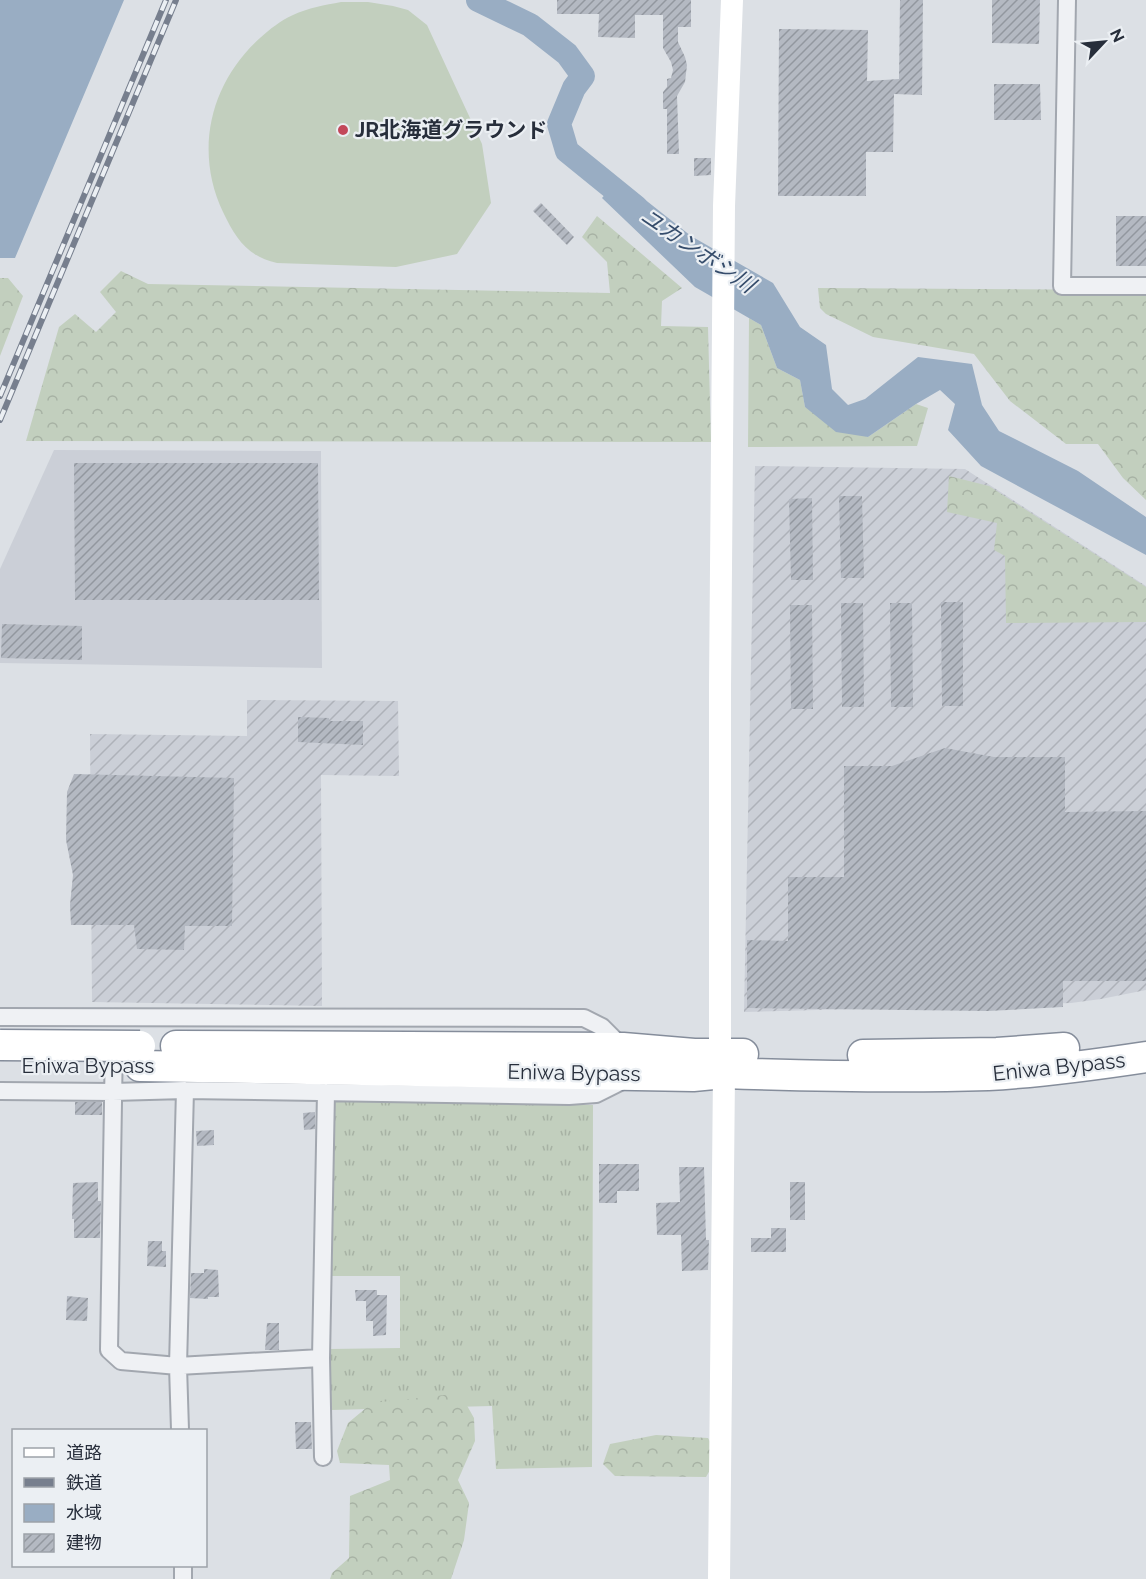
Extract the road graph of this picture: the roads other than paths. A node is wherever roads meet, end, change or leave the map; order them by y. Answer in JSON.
{"nodes":[{"id":1,"x":732,"y":0,"type":"edge"},
{"id":2,"x":1067,"y":0,"type":"edge"},
{"id":3,"x":1146,"y":286,"type":"edge"},
{"id":4,"x":0,"y":1017,"type":"edge"},
{"id":5,"x":114,"y":1019,"type":"junction"},
{"id":6,"x":1146,"y":1038,"type":"edge"},
{"id":7,"x":0,"y":1045,"type":"edge"},
{"id":8,"x":140,"y":1056,"type":"junction"},
{"id":9,"x":1146,"y":1057,"type":"edge"},
{"id":10,"x":629,"y":1061,"type":"junction"},
{"id":11,"x":722,"y":1063,"type":"junction"},
{"id":12,"x":0,"y":1065,"type":"edge"},
{"id":13,"x":184,"y":1090,"type":"junction"},
{"id":14,"x":0,"y":1091,"type":"edge"},
{"id":15,"x":113,"y":1092,"type":"junction"},
{"id":16,"x":326,"y":1092,"type":"junction"},
{"id":17,"x":321,"y":1358,"type":"junction"},
{"id":18,"x":178,"y":1366,"type":"junction"},
{"id":19,"x":180,"y":1429,"type":"edge"},
{"id":20,"x":323,"y":1456,"type":"dead end"},
{"id":21,"x":719,"y":1579,"type":"edge"}],
"edges":[{"from":1,"to":11,"type":"street"},
{"from":2,"to":3,"type":"street"},
{"from":4,"to":5,"type":"street"},
{"from":5,"to":10,"type":"street"},
{"from":5,"to":15,"type":"street"},
{"from":6,"to":11,"type":"highway","name":"Eniwa Bypass"},
{"from":7,"to":8,"type":"highway","name":"Eniwa Bypass","bridge":true},
{"from":8,"to":10,"type":"highway","name":"Eniwa Bypass"},
{"from":8,"to":12,"type":"highway","name":"Eniwa Bypass"},
{"from":9,"to":11,"type":"highway","name":"Eniwa Bypass"},
{"from":10,"to":11,"type":"highway","name":"Eniwa Bypass"},
{"from":10,"to":16,"type":"street"},
{"from":11,"to":21,"type":"street"},
{"from":13,"to":15,"type":"street"},
{"from":13,"to":16,"type":"street"},
{"from":13,"to":18,"type":"street"},
{"from":14,"to":15,"type":"street"},
{"from":15,"to":18,"type":"street"},
{"from":16,"to":17,"type":"street"},
{"from":17,"to":18,"type":"street"},
{"from":17,"to":20,"type":"street"},
{"from":18,"to":19,"type":"street"}]}
